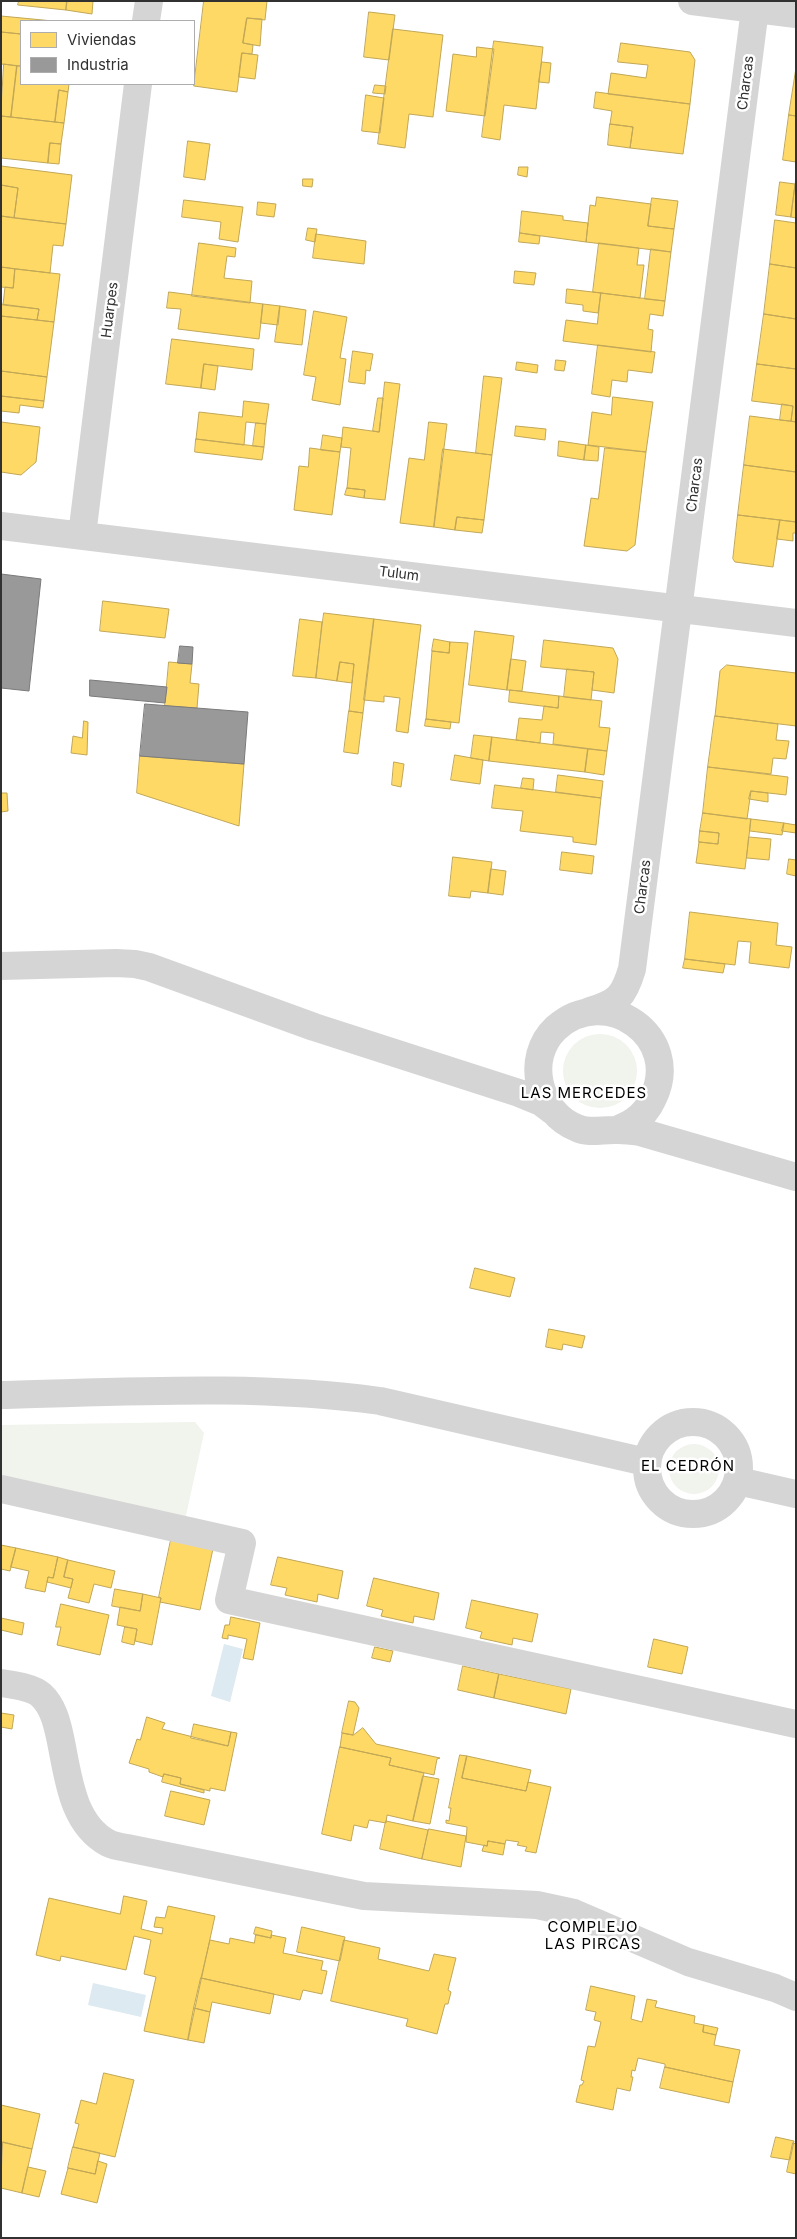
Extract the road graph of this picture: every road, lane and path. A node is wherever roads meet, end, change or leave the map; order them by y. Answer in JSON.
{"nodes":[{"id":1,"x":149,"y":1,"type":"edge"},
{"id":2,"x":692,"y":1,"type":"edge"},
{"id":3,"x":756,"y":5,"type":"edge"},
{"id":4,"x":796,"y":14,"type":"edge"},
{"id":5,"x":146,"y":20,"type":"edge"},
{"id":6,"x":138,"y":85,"type":"edge"},
{"id":7,"x":1,"y":526,"type":"edge"},
{"id":8,"x":82,"y":536,"type":"junction"},
{"id":9,"x":679,"y":608,"type":"junction"},
{"id":10,"x":796,"y":623,"type":"edge"},
{"id":11,"x":1,"y":966,"type":"edge"},
{"id":12,"x":629,"y":978,"type":"junction"},
{"id":13,"x":590,"y":1011,"type":"junction"},
{"id":14,"x":645,"y":1032,"type":"junction"},
{"id":15,"x":538,"y":1065,"type":"junction"},
{"id":16,"x":503,"y":1088,"type":"junction"},
{"id":17,"x":651,"y":1101,"type":"junction"},
{"id":18,"x":553,"y":1111,"type":"junction"},
{"id":19,"x":617,"y":1130,"type":"junction"},
{"id":20,"x":679,"y":1144,"type":"junction"},
{"id":21,"x":796,"y":1176,"type":"edge"},
{"id":22,"x":1,"y":1395,"type":"edge"},
{"id":23,"x":646,"y":1462,"type":"junction"},
{"id":24,"x":738,"y":1481,"type":"junction"},
{"id":25,"x":1,"y":1489,"type":"edge"},
{"id":26,"x":796,"y":1494,"type":"edge"},
{"id":27,"x":1,"y":1682,"type":"edge"},
{"id":28,"x":796,"y":1724,"type":"edge"},
{"id":29,"x":796,"y":1997,"type":"edge"}],
"edges":[{"from":1,"to":5,"type":"street"},
{"from":2,"to":3,"type":"street"},
{"from":3,"to":4,"type":"street"},
{"from":3,"to":9,"type":"street","name":"Charcas"},
{"from":6,"to":8,"type":"street","name":"Huarpes"},
{"from":7,"to":8,"type":"street","name":"Tulum"},
{"from":8,"to":9,"type":"street","name":"Tulum"},
{"from":9,"to":10,"type":"street","name":"Tulum"},
{"from":9,"to":12,"type":"street","name":"Charcas"},
{"from":11,"to":16,"type":"street"},
{"from":12,"to":13,"type":"street"},
{"from":12,"to":14,"type":"street"},
{"from":13,"to":14,"type":"street"},
{"from":13,"to":15,"type":"street"},
{"from":14,"to":17,"type":"street"},
{"from":15,"to":16,"type":"street"},
{"from":15,"to":18,"type":"street"},
{"from":16,"to":18,"type":"street"},
{"from":17,"to":19,"type":"street"},
{"from":17,"to":20,"type":"street"},
{"from":18,"to":19,"type":"street"},
{"from":19,"to":20,"type":"street"},
{"from":20,"to":21,"type":"street"},
{"from":22,"to":23,"type":"street"},
{"from":23,"to":24,"type":"street"},
{"from":23,"to":24,"type":"street"},
{"from":24,"to":26,"type":"street"},
{"from":25,"to":28,"type":"street"},
{"from":27,"to":29,"type":"street"}]}
